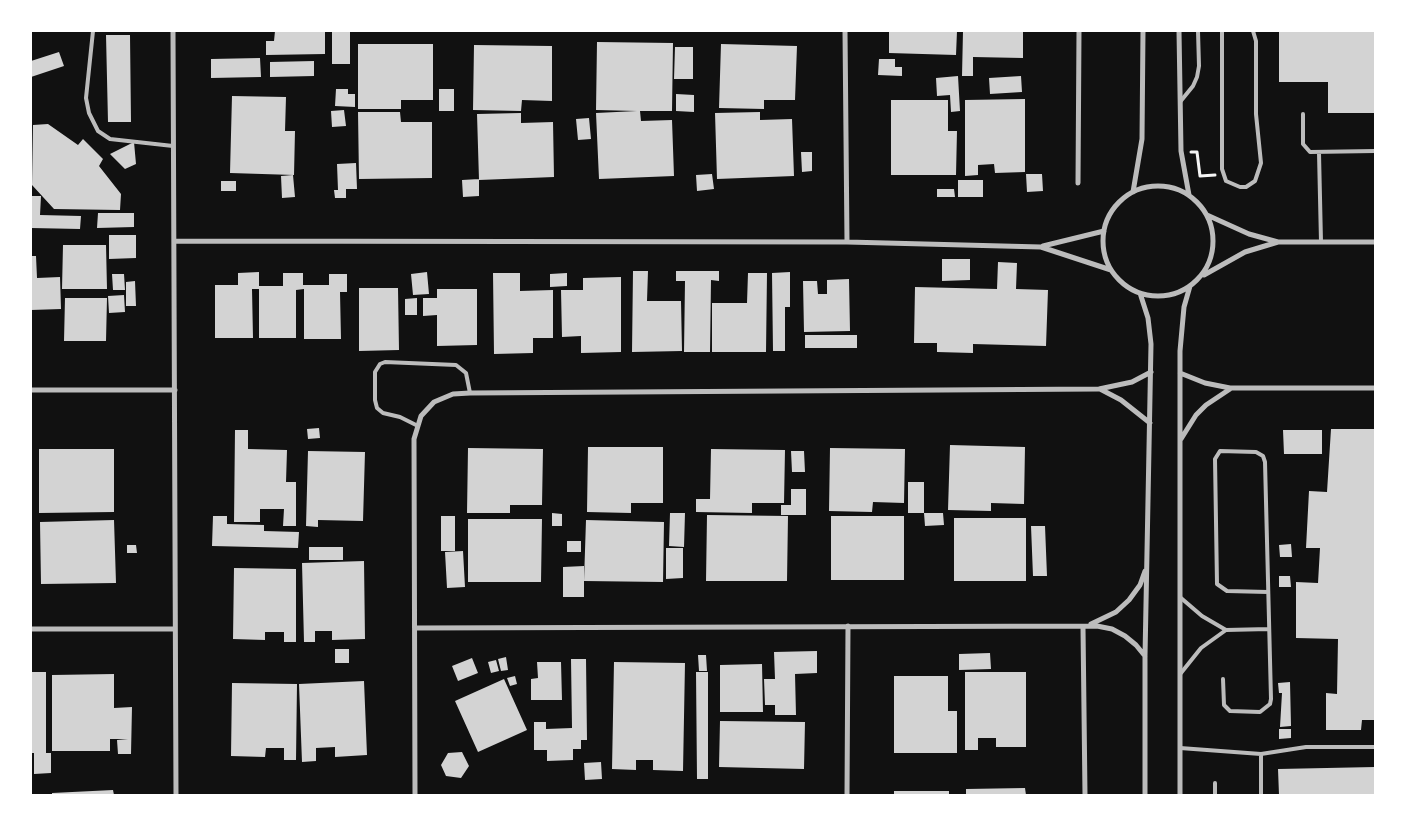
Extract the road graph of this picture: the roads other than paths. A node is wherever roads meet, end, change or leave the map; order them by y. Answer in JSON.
{"nodes":[{"id":1,"x":94,"y":31,"type":"edge"},
{"id":2,"x":173,"y":31,"type":"edge"},
{"id":3,"x":845,"y":31,"type":"edge"},
{"id":4,"x":1080,"y":31,"type":"edge"},
{"id":5,"x":1144,"y":31,"type":"edge"},
{"id":6,"x":1179,"y":31,"type":"edge"},
{"id":7,"x":1198,"y":31,"type":"edge"},
{"id":8,"x":1222,"y":31,"type":"edge"},
{"id":9,"x":1253,"y":31,"type":"edge"},
{"id":10,"x":1180,"y":102,"type":"junction"},
{"id":11,"x":1303,"y":114,"type":"dead end"},
{"id":12,"x":174,"y":146,"type":"junction"},
{"id":13,"x":1375,"y":151,"type":"edge"},
{"id":14,"x":1320,"y":152,"type":"junction"},
{"id":15,"x":1078,"y":183,"type":"dead end"},
{"id":16,"x":1133,"y":192,"type":"junction"},
{"id":17,"x":1189,"y":195,"type":"junction"},
{"id":18,"x":1207,"y":215,"type":"junction"},
{"id":19,"x":1104,"y":230,"type":"junction"},
{"id":20,"x":174,"y":241,"type":"junction"},
{"id":21,"x":847,"y":242,"type":"junction"},
{"id":22,"x":1278,"y":242,"type":"junction"},
{"id":23,"x":1321,"y":242,"type":"junction"},
{"id":24,"x":1375,"y":242,"type":"edge"},
{"id":25,"x":1040,"y":247,"type":"junction"},
{"id":26,"x":1111,"y":270,"type":"junction"},
{"id":27,"x":1200,"y":277,"type":"junction"},
{"id":28,"x":1190,"y":286,"type":"junction"},
{"id":29,"x":1140,"y":294,"type":"junction"},
{"id":30,"x":1151,"y":372,"type":"junction"},
{"id":31,"x":1180,"y":373,"type":"junction"},
{"id":32,"x":1230,"y":388,"type":"junction"},
{"id":33,"x":1375,"y":388,"type":"edge"},
{"id":34,"x":1099,"y":389,"type":"junction"},
{"id":35,"x":31,"y":390,"type":"edge"},
{"id":36,"x":175,"y":390,"type":"junction"},
{"id":37,"x":470,"y":393,"type":"junction"},
{"id":38,"x":1150,"y":423,"type":"junction"},
{"id":39,"x":416,"y":425,"type":"junction"},
{"id":40,"x":1180,"y":440,"type":"junction"},
{"id":41,"x":1146,"y":568,"type":"junction"},
{"id":42,"x":1268,"y":592,"type":"junction"},
{"id":43,"x":1180,"y":598,"type":"junction"},
{"id":44,"x":848,"y":626,"type":"junction"},
{"id":45,"x":1083,"y":627,"type":"junction"},
{"id":46,"x":415,"y":628,"type":"junction"},
{"id":47,"x":31,"y":629,"type":"edge"},
{"id":48,"x":175,"y":629,"type":"junction"},
{"id":49,"x":1269,"y":629,"type":"junction"},
{"id":50,"x":1226,"y":630,"type":"junction"},
{"id":51,"x":1145,"y":656,"type":"junction"},
{"id":52,"x":1181,"y":673,"type":"junction"},
{"id":53,"x":1223,"y":679,"type":"dead end"},
{"id":54,"x":1375,"y":747,"type":"edge"},
{"id":55,"x":1180,"y":748,"type":"junction"},
{"id":56,"x":1261,"y":754,"type":"junction"},
{"id":57,"x":1215,"y":783,"type":"dead end"},
{"id":58,"x":176,"y":795,"type":"edge"},
{"id":59,"x":415,"y":795,"type":"edge"},
{"id":60,"x":847,"y":795,"type":"edge"},
{"id":61,"x":1084,"y":795,"type":"edge"},
{"id":62,"x":1145,"y":795,"type":"edge"},
{"id":63,"x":1180,"y":795,"type":"edge"},
{"id":64,"x":1216,"y":795,"type":"edge"},
{"id":65,"x":1261,"y":795,"type":"edge"}],
"edges":[{"from":1,"to":12,"type":"lane"},
{"from":2,"to":12,"type":"street"},
{"from":3,"to":21,"type":"street"},
{"from":4,"to":15,"type":"street"},
{"from":5,"to":16,"type":"street"},
{"from":6,"to":10,"type":"street"},
{"from":7,"to":10,"type":"lane"},
{"from":8,"to":9,"type":"lane"},
{"from":10,"to":17,"type":"street"},
{"from":11,"to":14,"type":"lane"},
{"from":12,"to":20,"type":"street"},
{"from":13,"to":14,"type":"lane"},
{"from":14,"to":23,"type":"lane"},
{"from":16,"to":17,"type":"street"},
{"from":16,"to":19,"type":"street"},
{"from":17,"to":18,"type":"street"},
{"from":18,"to":22,"type":"street"},
{"from":18,"to":27,"type":"street"},
{"from":19,"to":25,"type":"street"},
{"from":19,"to":26,"type":"street"},
{"from":20,"to":21,"type":"street"},
{"from":20,"to":36,"type":"street"},
{"from":21,"to":25,"type":"street"},
{"from":22,"to":23,"type":"street"},
{"from":22,"to":27,"type":"street"},
{"from":23,"to":24,"type":"street"},
{"from":25,"to":26,"type":"street"},
{"from":26,"to":29,"type":"street"},
{"from":27,"to":28,"type":"street"},
{"from":28,"to":29,"type":"street"},
{"from":28,"to":31,"type":"street"},
{"from":29,"to":30,"type":"street"},
{"from":30,"to":34,"type":"street"},
{"from":30,"to":38,"type":"street"},
{"from":31,"to":32,"type":"street"},
{"from":31,"to":40,"type":"street"},
{"from":32,"to":33,"type":"street"},
{"from":32,"to":40,"type":"street"},
{"from":34,"to":37,"type":"street"},
{"from":34,"to":38,"type":"street"},
{"from":35,"to":36,"type":"street"},
{"from":36,"to":48,"type":"street"},
{"from":37,"to":39,"type":"street"},
{"from":37,"to":39,"type":"lane"},
{"from":38,"to":41,"type":"street"},
{"from":39,"to":46,"type":"street"},
{"from":40,"to":43,"type":"street"},
{"from":41,"to":45,"type":"street"},
{"from":41,"to":51,"type":"street"},
{"from":42,"to":42,"type":"lane"},
{"from":42,"to":49,"type":"lane"},
{"from":43,"to":50,"type":"lane"},
{"from":43,"to":52,"type":"street"},
{"from":44,"to":45,"type":"street"},
{"from":44,"to":46,"type":"street"},
{"from":44,"to":60,"type":"street"},
{"from":45,"to":51,"type":"street"},
{"from":45,"to":61,"type":"street"},
{"from":46,"to":59,"type":"street"},
{"from":47,"to":48,"type":"street"},
{"from":48,"to":58,"type":"street"},
{"from":49,"to":50,"type":"lane"},
{"from":49,"to":53,"type":"lane"},
{"from":50,"to":52,"type":"lane"},
{"from":51,"to":62,"type":"street"},
{"from":52,"to":55,"type":"street"},
{"from":54,"to":56,"type":"lane"},
{"from":55,"to":56,"type":"lane"},
{"from":55,"to":63,"type":"street"},
{"from":56,"to":65,"type":"lane"},
{"from":57,"to":64,"type":"lane"}]}
